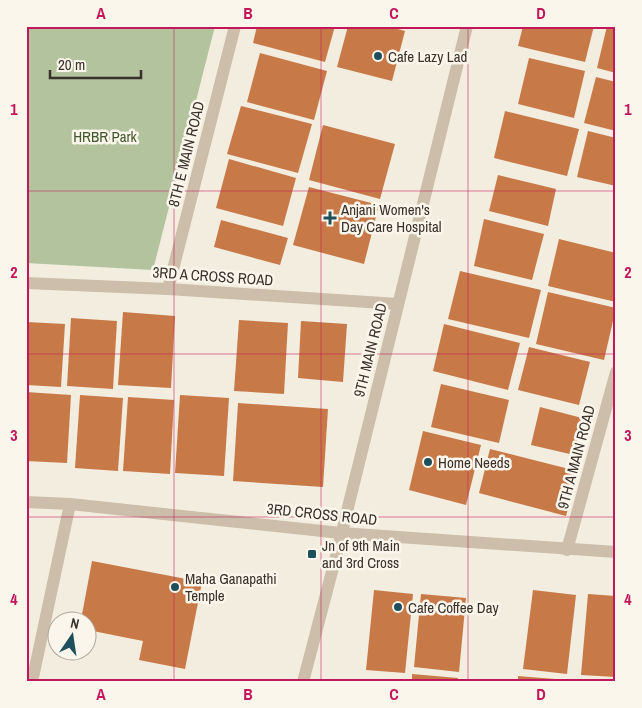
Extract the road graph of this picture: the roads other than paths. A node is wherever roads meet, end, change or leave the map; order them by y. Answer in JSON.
{"nodes":[{"id":1,"x":235,"y":26,"type":"edge"},
{"id":2,"x":467,"y":26,"type":"edge"},
{"id":3,"x":26,"y":282,"type":"edge"},
{"id":4,"x":168,"y":289,"type":"junction"},
{"id":5,"x":398,"y":304,"type":"junction"},
{"id":6,"x":616,"y":372,"type":"edge"},
{"id":7,"x":26,"y":502,"type":"edge"},
{"id":8,"x":70,"y":504,"type":"junction"},
{"id":9,"x":341,"y":533,"type":"junction"},
{"id":10,"x":567,"y":550,"type":"junction"},
{"id":11,"x":616,"y":552,"type":"edge"},
{"id":12,"x":32,"y":682,"type":"edge"},
{"id":13,"x":303,"y":682,"type":"edge"}],
"edges":[{"from":1,"to":4,"type":"street","name":"8TH E MAIN ROAD"},
{"from":2,"to":5,"type":"street","name":"9TH MAIN ROAD"},
{"from":3,"to":4,"type":"street","name":"3RD A CROSS ROAD"},
{"from":4,"to":5,"type":"street","name":"3RD A CROSS ROAD"},
{"from":5,"to":9,"type":"street","name":"9TH MAIN ROAD"},
{"from":6,"to":10,"type":"street","name":"9TH A MAIN ROAD"},
{"from":7,"to":8,"type":"street","name":"3RD CROSS ROAD"},
{"from":8,"to":9,"type":"street","name":"3RD CROSS ROAD"},
{"from":8,"to":12,"type":"street"},
{"from":9,"to":10,"type":"street","name":"3RD CROSS ROAD"},
{"from":9,"to":13,"type":"street","name":"9TH MAIN ROAD"},
{"from":10,"to":11,"type":"street","name":"3RD CROSS ROAD"}]}
